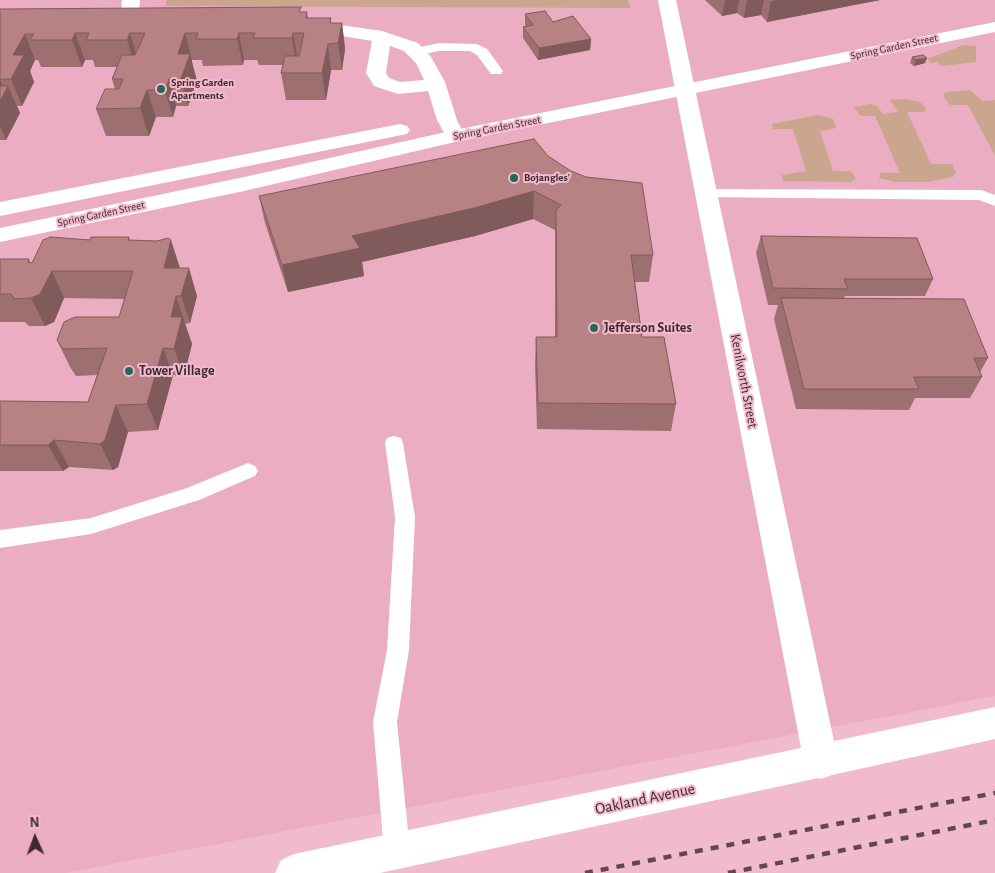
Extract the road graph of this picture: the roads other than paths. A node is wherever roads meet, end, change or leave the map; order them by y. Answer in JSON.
{"nodes":[{"id":1,"x":131,"y":0,"type":"edge"},
{"id":2,"x":667,"y":0,"type":"edge"},
{"id":3,"x":995,"y":12,"type":"edge"},
{"id":4,"x":292,"y":24,"type":"edge"},
{"id":5,"x":995,"y":27,"type":"edge"},
{"id":6,"x":129,"y":28,"type":"edge"},
{"id":7,"x":382,"y":37,"type":"junction"},
{"id":8,"x":416,"y":52,"type":"junction"},
{"id":9,"x":496,"y":71,"type":"dead end"},
{"id":10,"x":684,"y":82,"type":"junction"},
{"id":11,"x":435,"y":85,"type":"junction"},
{"id":12,"x":451,"y":128,"type":"junction"},
{"id":13,"x":995,"y":185,"type":"edge"},
{"id":14,"x":707,"y":194,"type":"junction"},
{"id":15,"x":981,"y":195,"type":"junction"},
{"id":16,"x":995,"y":201,"type":"edge"},
{"id":17,"x":0,"y":209,"type":"edge"},
{"id":18,"x":0,"y":236,"type":"edge"},
{"id":19,"x":394,"y":443,"type":"dead end"},
{"id":20,"x":248,"y":471,"type":"dead end"},
{"id":21,"x":0,"y":539,"type":"edge"},
{"id":22,"x":995,"y":723,"type":"edge"},
{"id":23,"x":821,"y":762,"type":"junction"},
{"id":24,"x":397,"y":851,"type":"junction"},
{"id":25,"x":294,"y":873,"type":"edge"}],
"edges":[{"from":1,"to":6,"type":"main road"},
{"from":2,"to":10,"type":"main road","name":"Kenilworth Street"},
{"from":3,"to":10,"type":"main road","name":"Spring Garden Street"},
{"from":4,"to":7,"type":"main road"},
{"from":5,"to":10,"type":"main road","name":"Spring Garden Street"},
{"from":7,"to":8,"type":"main road"},
{"from":7,"to":11,"type":"main road"},
{"from":8,"to":9,"type":"lane"},
{"from":8,"to":11,"type":"main road"},
{"from":10,"to":12,"type":"main road","name":"Spring Garden Street"},
{"from":10,"to":14,"type":"main road","name":"Kenilworth Street"},
{"from":11,"to":12,"type":"main road"},
{"from":12,"to":17,"type":"main road","name":"Spring Garden Street"},
{"from":12,"to":18,"type":"main road","name":"Spring Garden Street"},
{"from":13,"to":15,"type":"lane"},
{"from":14,"to":15,"type":"lane"},
{"from":14,"to":23,"type":"main road","name":"Kenilworth Street"},
{"from":15,"to":16,"type":"lane"},
{"from":19,"to":24,"type":"lane"},
{"from":20,"to":21,"type":"lane"},
{"from":22,"to":23,"type":"main road","name":"Oakland Avenue"},
{"from":23,"to":24,"type":"main road","name":"Oakland Avenue"},
{"from":24,"to":25,"type":"main road","name":"Oakland Avenue"}]}
